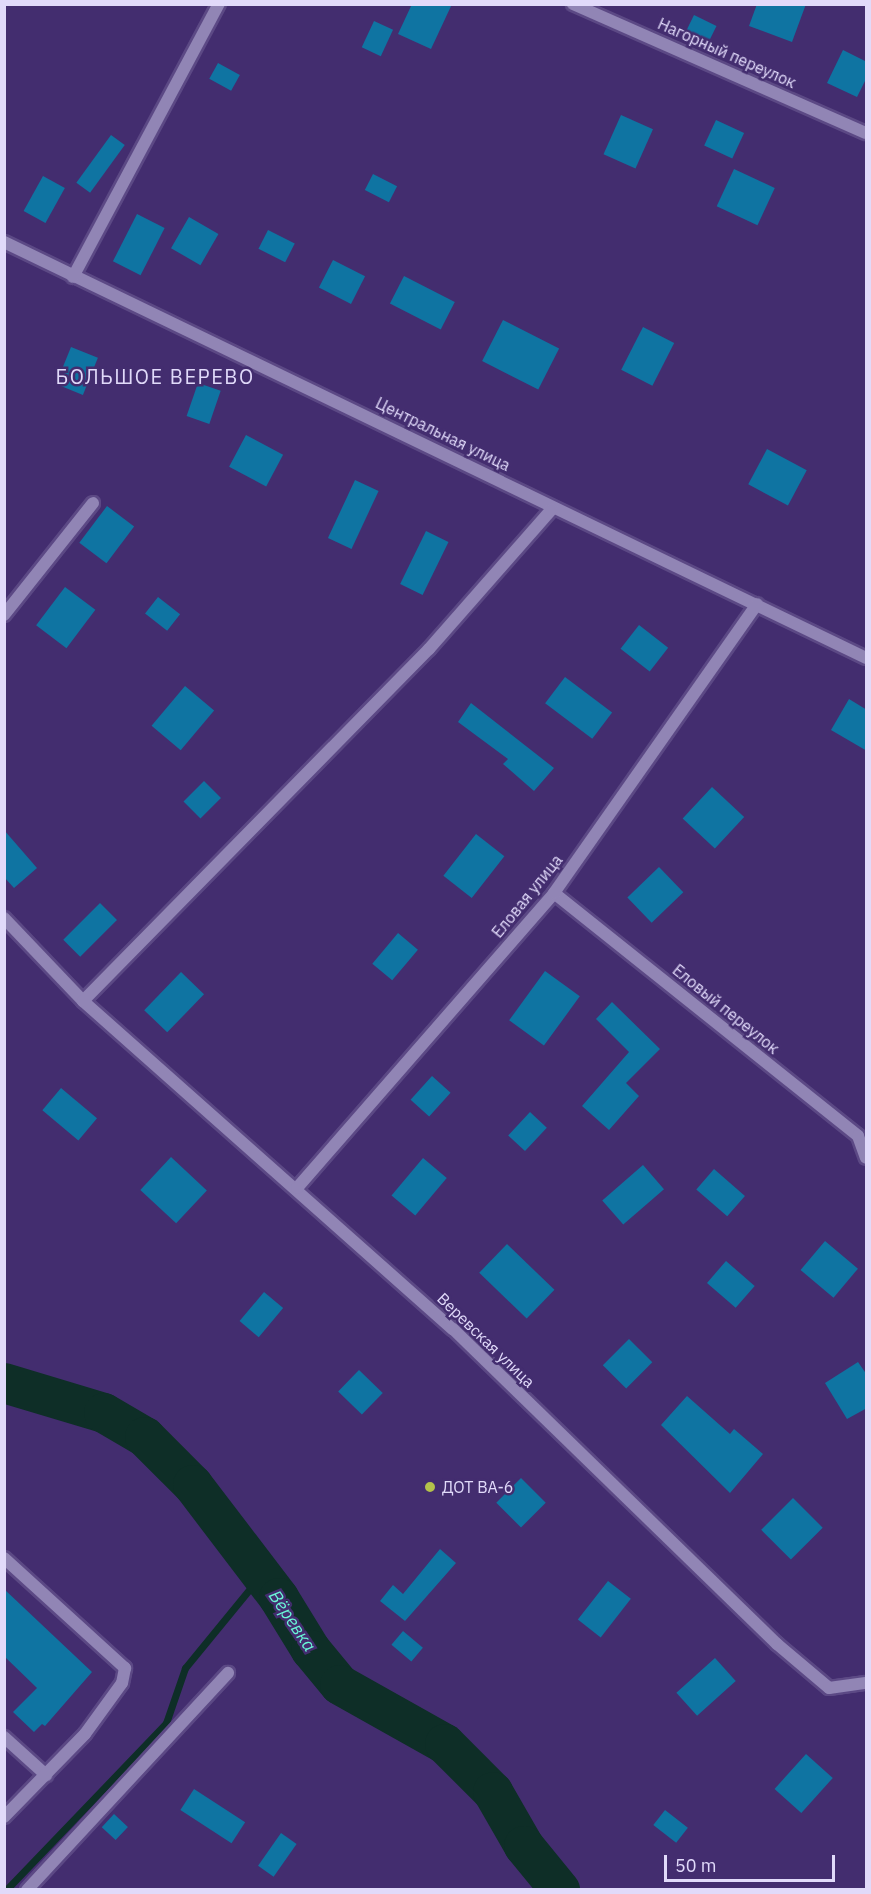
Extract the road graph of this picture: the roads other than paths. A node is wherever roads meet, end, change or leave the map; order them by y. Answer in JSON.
{"nodes":[{"id":1,"x":219,"y":4,"type":"edge"},
{"id":2,"x":573,"y":4,"type":"edge"},
{"id":3,"x":867,"y":133,"type":"edge"},
{"id":4,"x":4,"y":242,"type":"edge"},
{"id":5,"x":74,"y":277,"type":"junction"},
{"id":6,"x":93,"y":503,"type":"dead end"},
{"id":7,"x":552,"y":509,"type":"junction"},
{"id":8,"x":757,"y":604,"type":"junction"},
{"id":9,"x":4,"y":615,"type":"edge"},
{"id":10,"x":867,"y":658,"type":"edge"},
{"id":11,"x":554,"y":893,"type":"junction"},
{"id":12,"x":4,"y":918,"type":"edge"},
{"id":13,"x":83,"y":1001,"type":"junction"},
{"id":14,"x":867,"y":1158,"type":"edge"},
{"id":15,"x":297,"y":1188,"type":"junction"},
{"id":16,"x":4,"y":1558,"type":"edge"},
{"id":17,"x":228,"y":1674,"type":"dead end"},
{"id":18,"x":867,"y":1683,"type":"edge"},
{"id":19,"x":4,"y":1737,"type":"edge"},
{"id":20,"x":46,"y":1775,"type":"junction"},
{"id":21,"x":4,"y":1817,"type":"edge"},
{"id":22,"x":27,"y":1890,"type":"edge"}],
"edges":[{"from":1,"to":5,"type":"street"},
{"from":2,"to":3,"type":"street","name":"Нагорный переулок"},
{"from":4,"to":5,"type":"street","name":"Центральная улица"},
{"from":5,"to":7,"type":"street","name":"Центральная улица"},
{"from":6,"to":9,"type":"street"},
{"from":7,"to":8,"type":"street","name":"Центральная улица"},
{"from":7,"to":13,"type":"street"},
{"from":8,"to":10,"type":"street","name":"Центральная улица"},
{"from":8,"to":11,"type":"street","name":"Еловая улица"},
{"from":11,"to":14,"type":"street","name":"Еловый переулок"},
{"from":11,"to":15,"type":"street","name":"Еловая улица"},
{"from":12,"to":13,"type":"street","name":"Веревская улица"},
{"from":13,"to":15,"type":"street","name":"Веревская улица"},
{"from":15,"to":18,"type":"street","name":"Веревская улица"},
{"from":16,"to":20,"type":"street"},
{"from":17,"to":22,"type":"street"},
{"from":19,"to":20,"type":"street"},
{"from":20,"to":21,"type":"street"}]}
